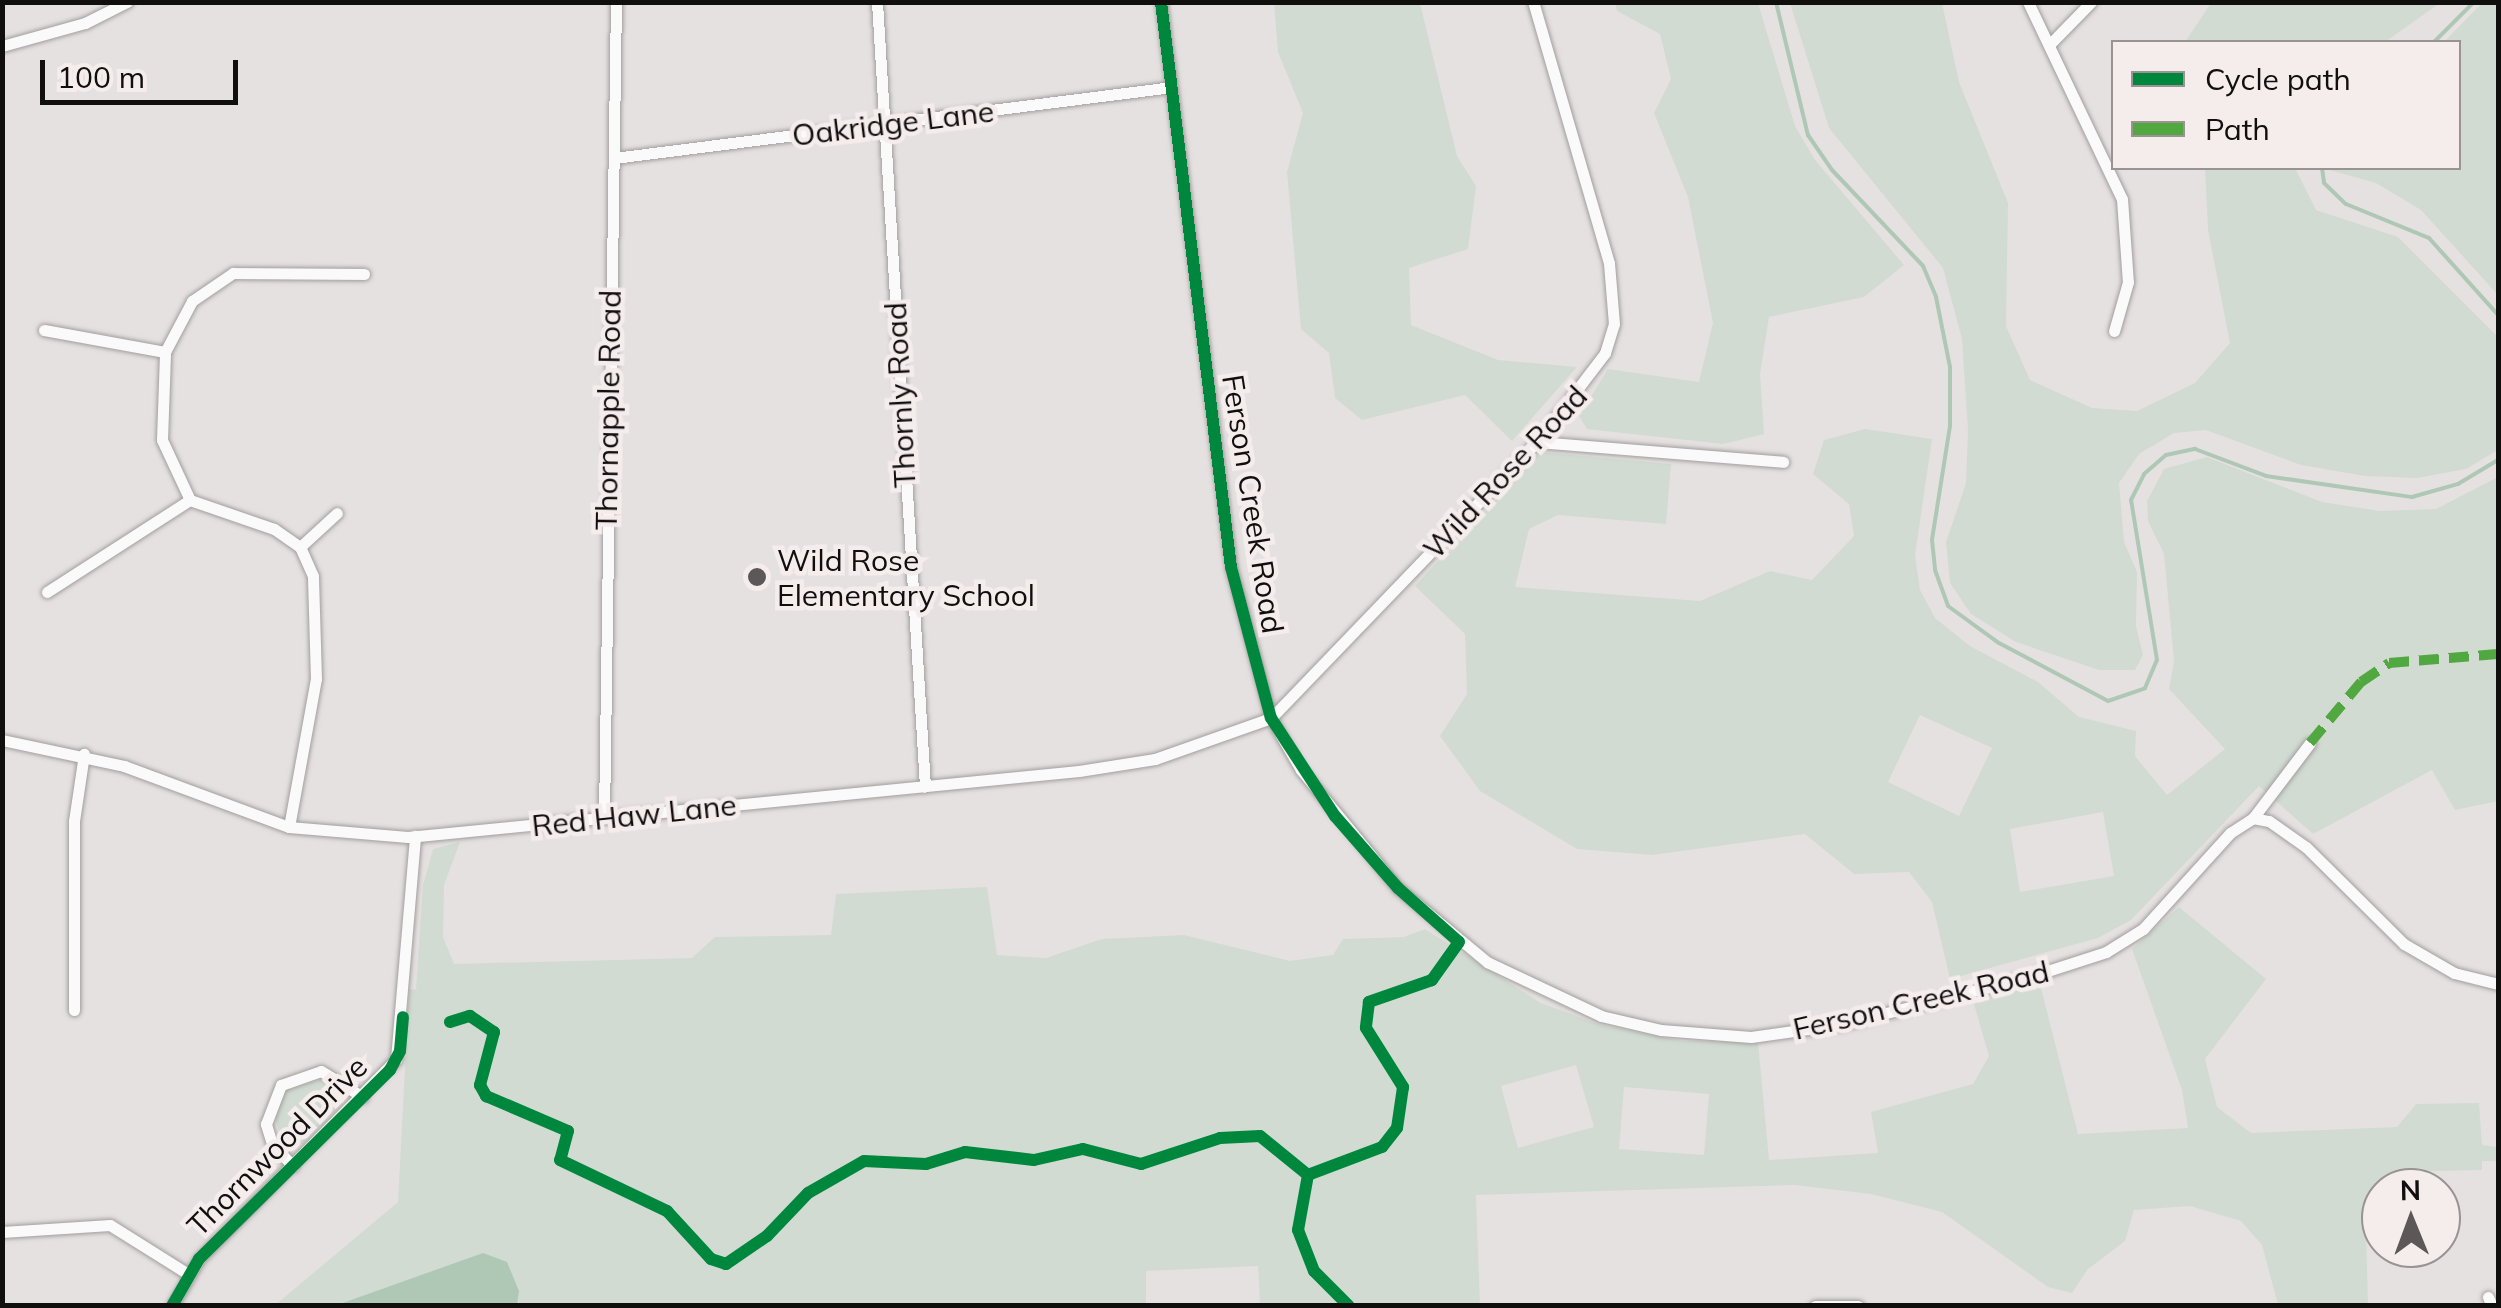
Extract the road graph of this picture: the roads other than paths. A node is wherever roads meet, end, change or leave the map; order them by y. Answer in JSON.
{"nodes":[{"id":1,"x":127,"y":2,"type":"edge"},
{"id":2,"x":616,"y":2,"type":"edge"},
{"id":3,"x":878,"y":2,"type":"edge"},
{"id":4,"x":1162,"y":2,"type":"edge"},
{"id":5,"x":1533,"y":2,"type":"edge"},
{"id":6,"x":2028,"y":2,"type":"edge"},
{"id":7,"x":2092,"y":2,"type":"edge"},
{"id":8,"x":2048,"y":45,"type":"junction"},
{"id":9,"x":2,"y":46,"type":"edge"},
{"id":10,"x":1172,"y":87,"type":"junction"},
{"id":11,"x":886,"y":125,"type":"junction"},
{"id":12,"x":614,"y":158,"type":"junction"},
{"id":13,"x":364,"y":274,"type":"dead end"},
{"id":14,"x":44,"y":330,"type":"dead end"},
{"id":15,"x":2114,"y":331,"type":"dead end"},
{"id":16,"x":165,"y":352,"type":"junction"},
{"id":17,"x":1537,"y":442,"type":"junction"},
{"id":18,"x":1783,"y":462,"type":"dead end"},
{"id":19,"x":190,"y":500,"type":"junction"},
{"id":20,"x":337,"y":513,"type":"dead end"},
{"id":21,"x":300,"y":548,"type":"junction"},
{"id":22,"x":47,"y":592,"type":"dead end"},
{"id":23,"x":1271,"y":718,"type":"junction"},
{"id":24,"x":2,"y":740,"type":"edge"},
{"id":25,"x":2310,"y":742,"type":"dead end"},
{"id":26,"x":84,"y":754,"type":"junction"},
{"id":27,"x":925,"y":787,"type":"junction"},
{"id":28,"x":604,"y":818,"type":"junction"},
{"id":29,"x":2254,"y":818,"type":"junction"},
{"id":30,"x":289,"y":827,"type":"junction"},
{"id":31,"x":415,"y":836,"type":"junction"},
{"id":32,"x":2498,"y":984,"type":"edge"},
{"id":33,"x":74,"y":1010,"type":"dead end"},
{"id":34,"x":363,"y":1097,"type":"junction"},
{"id":35,"x":293,"y":1166,"type":"junction"},
{"id":36,"x":2,"y":1232,"type":"edge"},
{"id":37,"x":188,"y":1274,"type":"junction"},
{"id":38,"x":172,"y":1306,"type":"edge"},
{"id":39,"x":1815,"y":1306,"type":"edge"},
{"id":40,"x":1858,"y":1306,"type":"edge"}],
"edges":[{"from":1,"to":9,"type":"street"},
{"from":2,"to":12,"type":"street","name":"Thornapple Road"},
{"from":3,"to":11,"type":"street","name":"Thornly Road"},
{"from":4,"to":10,"type":"street","name":"Ferson Creek Road"},
{"from":5,"to":17,"type":"street","name":"Wild Rose Road"},
{"from":6,"to":8,"type":"street"},
{"from":7,"to":8,"type":"street"},
{"from":8,"to":15,"type":"street"},
{"from":10,"to":11,"type":"street","name":"Oakridge Lane"},
{"from":10,"to":23,"type":"street","name":"Ferson Creek Road"},
{"from":11,"to":12,"type":"street","name":"Oakridge Lane"},
{"from":11,"to":27,"type":"street","name":"Thornly Road"},
{"from":12,"to":28,"type":"street","name":"Thornapple Road"},
{"from":13,"to":16,"type":"street"},
{"from":14,"to":16,"type":"street"},
{"from":16,"to":19,"type":"street"},
{"from":17,"to":18,"type":"street"},
{"from":17,"to":23,"type":"street","name":"Wild Rose Road"},
{"from":19,"to":21,"type":"street"},
{"from":19,"to":22,"type":"street"},
{"from":20,"to":21,"type":"street"},
{"from":21,"to":30,"type":"street"},
{"from":23,"to":27,"type":"street","name":"Red Haw Lane"},
{"from":23,"to":29,"type":"street","name":"Ferson Creek Road"},
{"from":24,"to":26,"type":"street","name":"Red Haw Lane"},
{"from":25,"to":29,"type":"street","name":"Ferson Creek Road"},
{"from":26,"to":30,"type":"street","name":"Red Haw Lane"},
{"from":26,"to":33,"type":"street"},
{"from":27,"to":28,"type":"street","name":"Red Haw Lane"},
{"from":28,"to":31,"type":"street","name":"Red Haw Lane"},
{"from":29,"to":32,"type":"street"},
{"from":30,"to":31,"type":"street","name":"Red Haw Lane"},
{"from":31,"to":34,"type":"street","name":"Thornwood Drive"},
{"from":34,"to":35,"type":"street","name":"Thornwood Drive"},
{"from":34,"to":35,"type":"street"},
{"from":35,"to":37,"type":"street","name":"Thornwood Drive"},
{"from":36,"to":37,"type":"street"},
{"from":37,"to":38,"type":"street","name":"Thornwood Drive"},
{"from":39,"to":40,"type":"street"}]}
